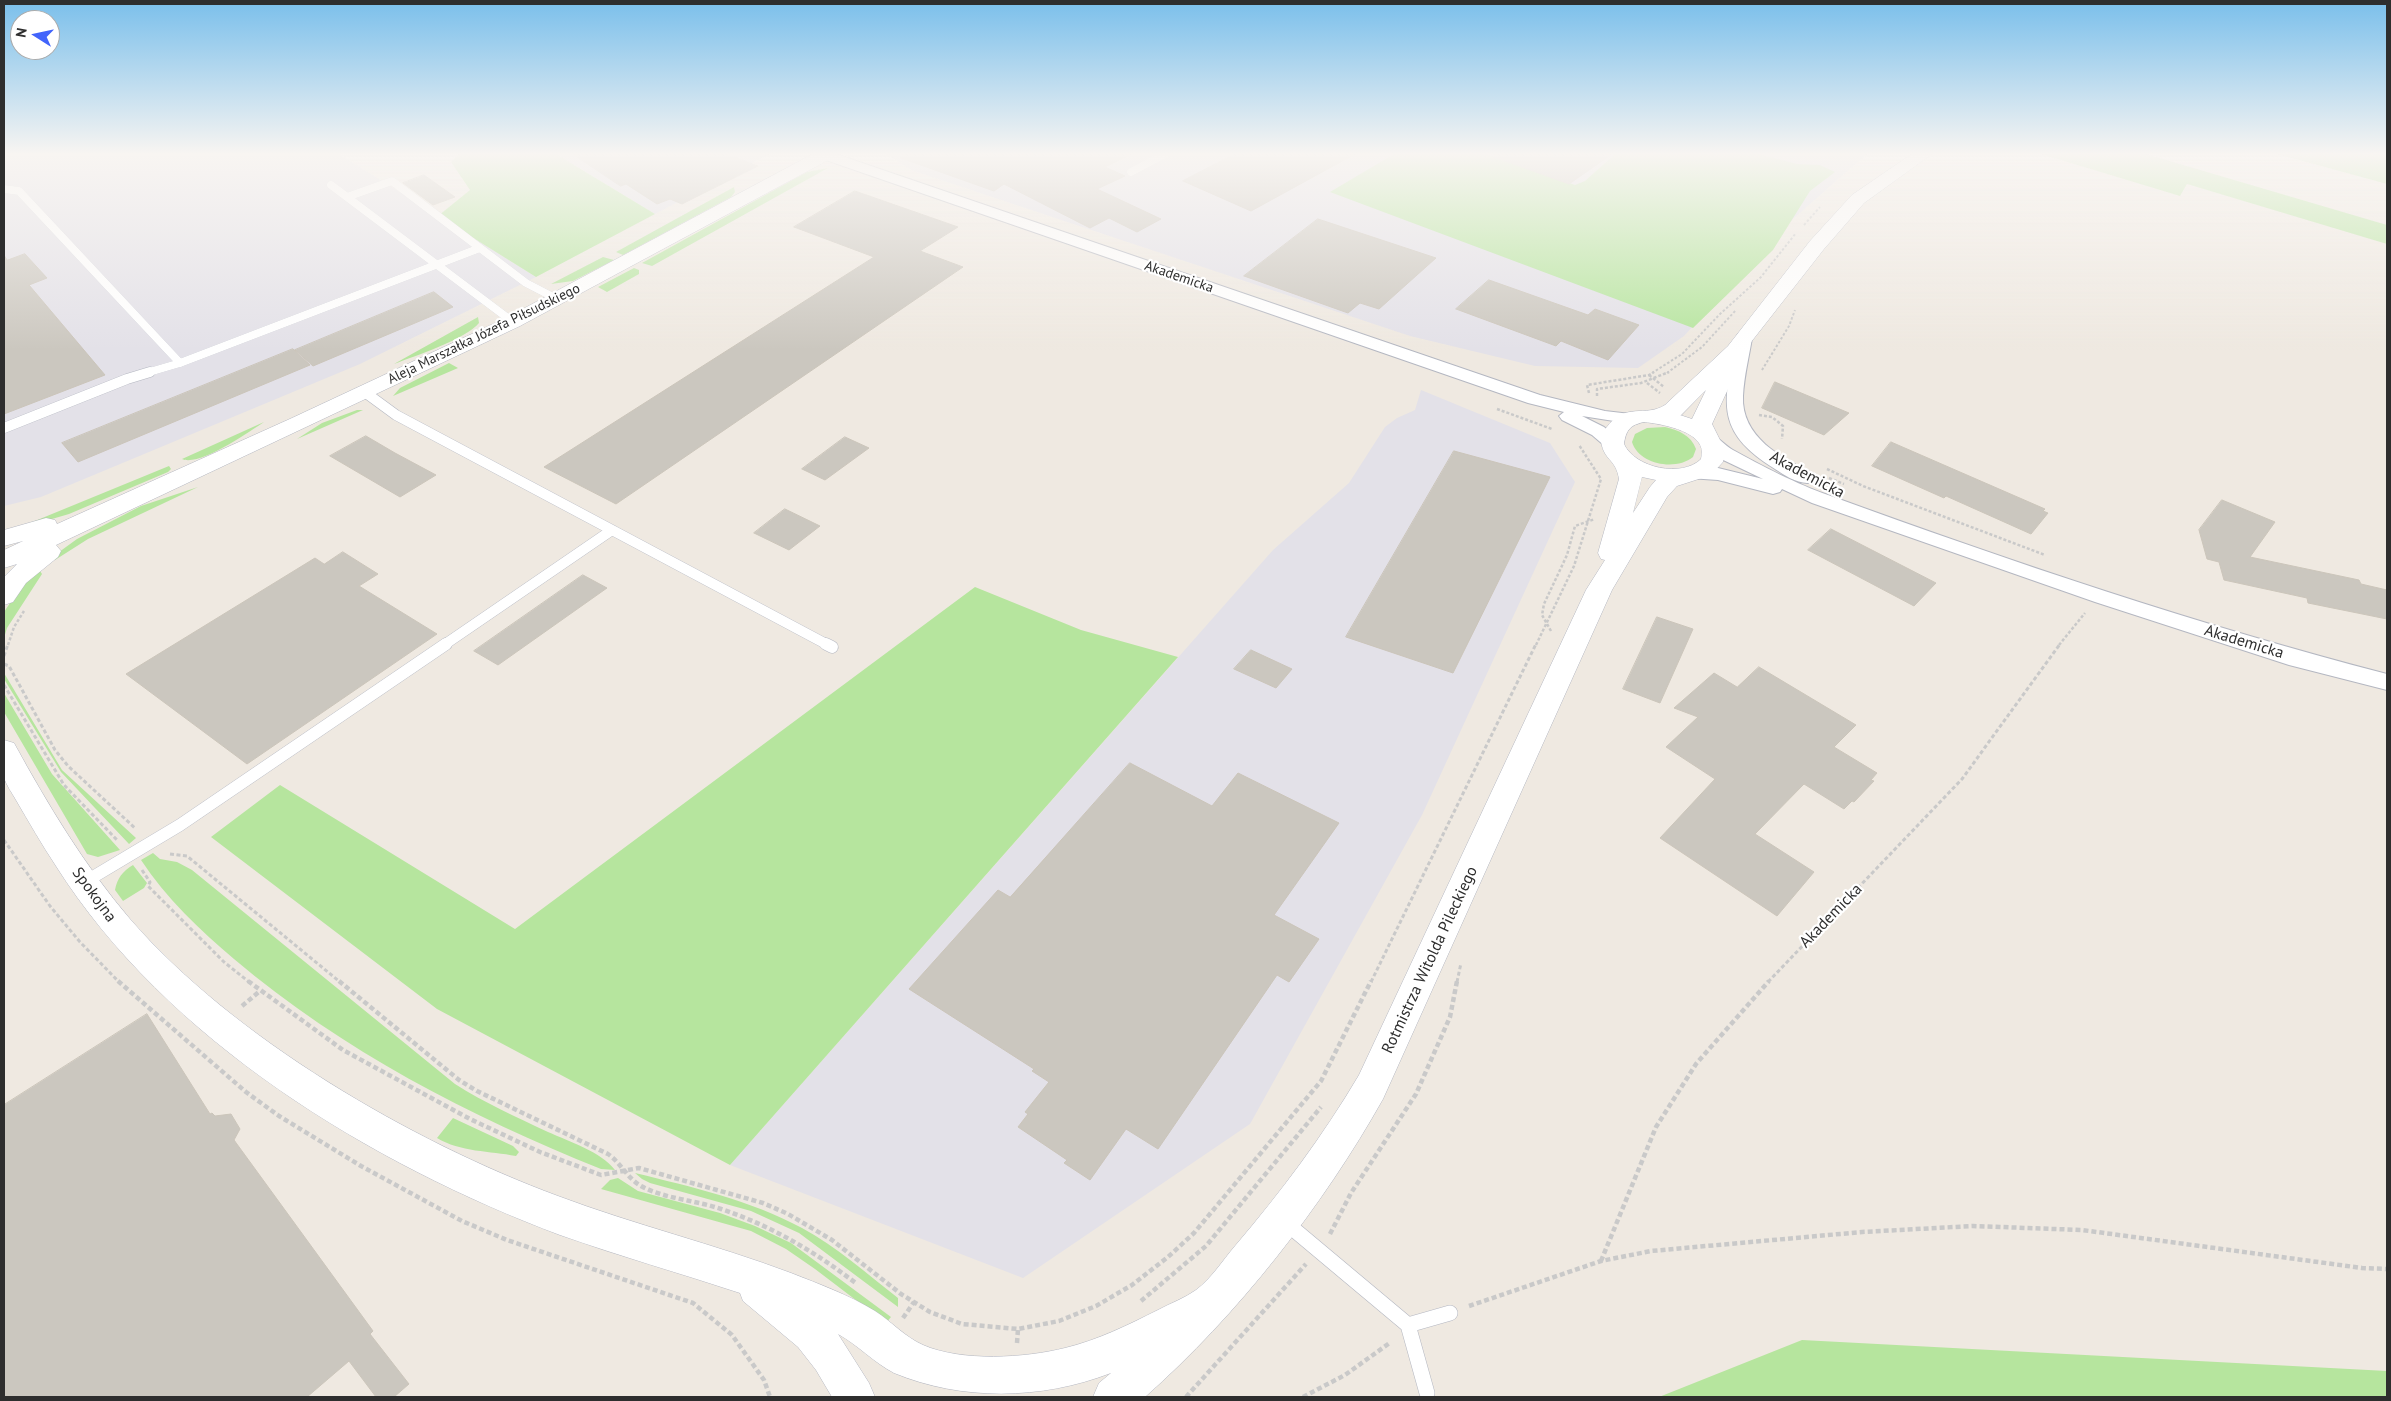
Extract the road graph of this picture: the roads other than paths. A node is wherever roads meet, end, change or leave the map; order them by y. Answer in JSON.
{"nodes":[{"id":1,"x":46,"y":219,"type":"edge"},
{"id":2,"x":376,"y":219,"type":"edge"},
{"id":3,"x":442,"y":219,"type":"edge"},
{"id":4,"x":705,"y":219,"type":"edge"},
{"id":5,"x":1015,"y":219,"type":"edge"},
{"id":6,"x":1840,"y":219,"type":"edge"},
{"id":7,"x":480,"y":248,"type":"junction"},
{"id":8,"x":436,"y":265,"type":"junction"},
{"id":9,"x":557,"y":299,"type":"junction"},
{"id":10,"x":513,"y":322,"type":"junction"},
{"id":11,"x":1740,"y":344,"type":"junction"},
{"id":12,"x":180,"y":363,"type":"junction"},
{"id":13,"x":366,"y":393,"type":"junction"},
{"id":14,"x":1534,"y":399,"type":"junction"},
{"id":15,"x":1644,"y":417,"type":"junction"},
{"id":16,"x":4,"y":428,"type":"edge"},
{"id":17,"x":1708,"y":438,"type":"junction"},
{"id":18,"x":1619,"y":451,"type":"junction"},
{"id":19,"x":1687,"y":475,"type":"junction"},
{"id":20,"x":134,"y":498,"type":"junction"},
{"id":21,"x":1819,"y":499,"type":"junction"},
{"id":22,"x":612,"y":530,"type":"junction"},
{"id":23,"x":4,"y":538,"type":"edge"},
{"id":24,"x":1970,"y":541,"type":"junction"},
{"id":25,"x":4,"y":560,"type":"edge"},
{"id":26,"x":5,"y":586,"type":"edge"},
{"id":27,"x":1598,"y":590,"type":"junction"},
{"id":28,"x":832,"y":648,"type":"dead end"},
{"id":29,"x":2387,"y":682,"type":"edge"},
{"id":30,"x":4,"y":751,"type":"edge"},
{"id":31,"x":83,"y":883,"type":"junction"},
{"id":32,"x":212,"y":1018,"type":"joint"},
{"id":33,"x":1282,"y":1219,"type":"junction"},
{"id":34,"x":740,"y":1273,"type":"junction"},
{"id":35,"x":1212,"y":1302,"type":"junction"},
{"id":36,"x":1450,"y":1312,"type":"road end"},
{"id":37,"x":1408,"y":1325,"type":"junction"},
{"id":38,"x":1427,"y":1393,"type":"dead end"},
{"id":39,"x":855,"y":1397,"type":"edge"},
{"id":40,"x":1113,"y":1397,"type":"edge"}],
"edges":[{"from":1,"to":12,"type":"lane"},
{"from":2,"to":8,"type":"lane"},
{"from":3,"to":7,"type":"lane"},
{"from":4,"to":9,"type":"street","name":"Aleja Marszałka Józefa Piłsudskiego"},
{"from":5,"to":14,"type":"street","name":"Akademicka"},
{"from":6,"to":11,"type":"street"},
{"from":7,"to":8,"type":"lane"},
{"from":7,"to":9,"type":"lane"},
{"from":8,"to":10,"type":"lane"},
{"from":8,"to":12,"type":"lane"},
{"from":9,"to":10,"type":"street","name":"Aleja Marszałka Józefa Piłsudskiego"},
{"from":10,"to":13,"type":"street","name":"Aleja Marszałka Józefa Piłsudskiego"},
{"from":11,"to":15,"type":"street"},
{"from":11,"to":17,"type":"street"},
{"from":11,"to":24,"type":"street","name":"Akademicka"},
{"from":12,"to":16,"type":"lane"},
{"from":13,"to":20,"type":"street","name":"Aleja Marszałka Józefa Piłsudskiego"},
{"from":13,"to":22,"type":"lane"},
{"from":14,"to":15,"type":"street","name":"Akademicka"},
{"from":14,"to":18,"type":"street","name":"Akademicka"},
{"from":15,"to":17,"type":"street"},
{"from":15,"to":18,"type":"street"},
{"from":17,"to":19,"type":"street","name":"Rotmistrza Witolda Pileckiego"},
{"from":17,"to":21,"type":"street","name":"Akademicka"},
{"from":18,"to":19,"type":"street"},
{"from":18,"to":27,"type":"street","name":"Rotmistrza Witolda Pileckiego"},
{"from":19,"to":21,"type":"street","name":"Akademicka"},
{"from":19,"to":27,"type":"street","name":"Rotmistrza Witolda Pileckiego"},
{"from":20,"to":23,"type":"street"},
{"from":20,"to":25,"type":"street","name":"Aleja Marszałka Józefa Piłsudskiego"},
{"from":20,"to":26,"type":"street","name":"Aleja Marszałka Józefa Piłsudskiego"},
{"from":21,"to":24,"type":"street","name":"Akademicka"},
{"from":22,"to":28,"type":"lane"},
{"from":22,"to":31,"type":"lane"},
{"from":24,"to":29,"type":"street","name":"Akademicka"},
{"from":27,"to":33,"type":"street","name":"Rotmistrza Witolda Pileckiego"},
{"from":30,"to":31,"type":"street","name":"Spokojna"},
{"from":31,"to":32,"type":"street","name":"Spokojna"},
{"from":32,"to":34,"type":"street","name":"Rotmistrza Witolda Pileckiego"},
{"from":33,"to":35,"type":"street","name":"Rotmistrza Witolda Pileckiego"},
{"from":33,"to":37,"type":"lane"},
{"from":34,"to":35,"type":"street","name":"Rotmistrza Witolda Pileckiego"},
{"from":34,"to":39,"type":"street","name":"Rotmistrza Witolda Pileckiego"},
{"from":35,"to":40,"type":"street","name":"Rotmistrza Witolda Pileckiego"},
{"from":36,"to":37,"type":"lane"},
{"from":37,"to":38,"type":"lane"}]}
